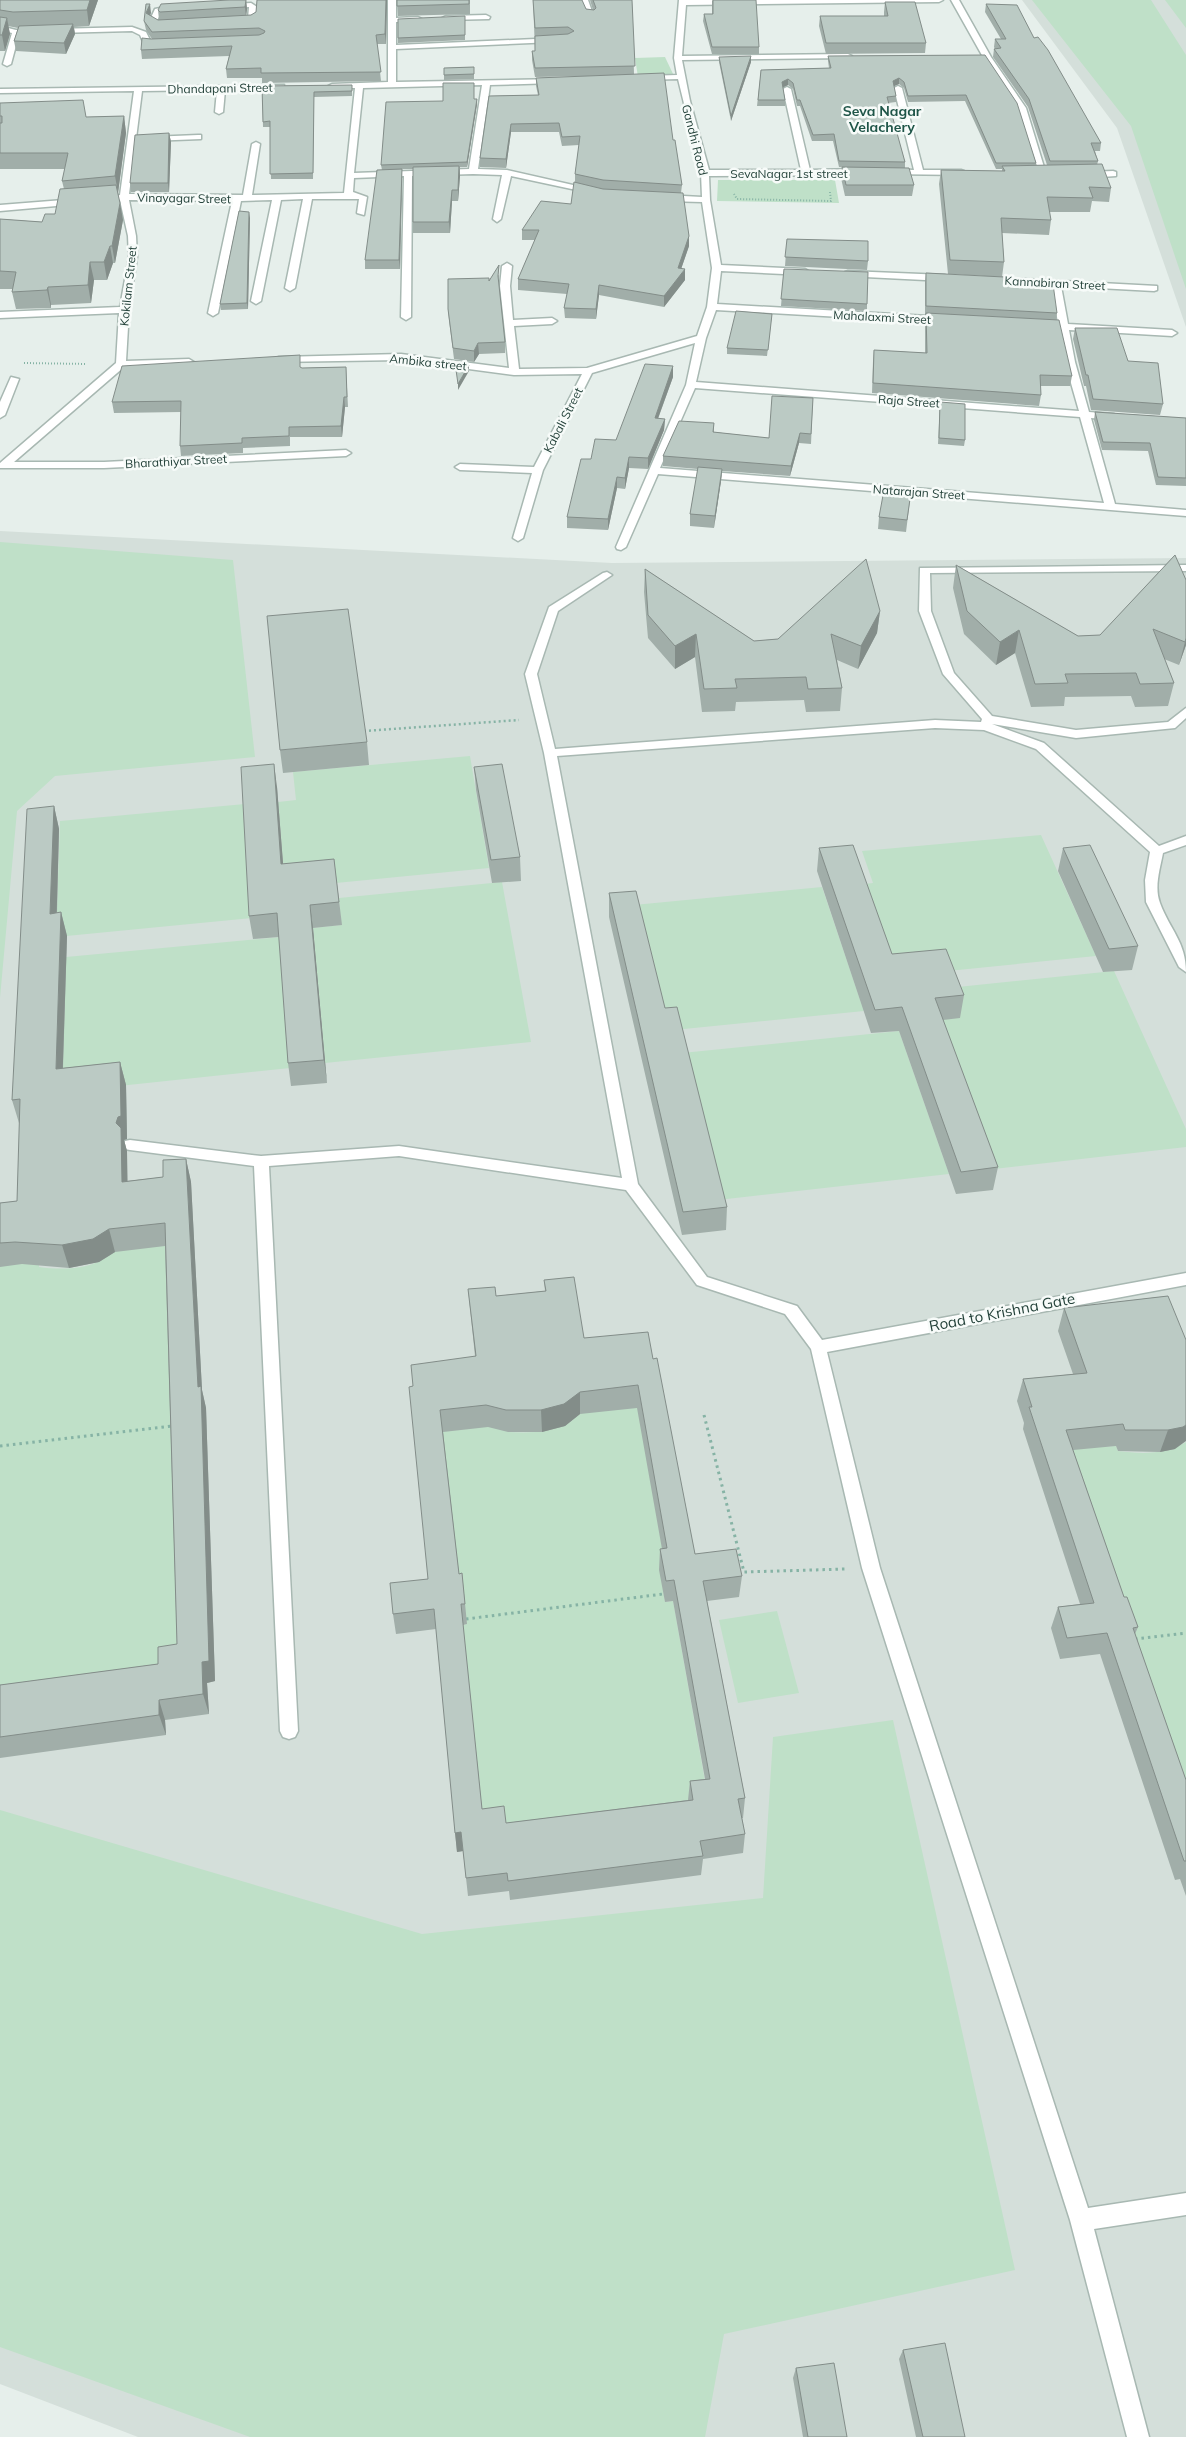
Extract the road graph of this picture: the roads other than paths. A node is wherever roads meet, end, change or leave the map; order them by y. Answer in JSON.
{"nodes":[{"id":1,"x":179,"y":0,"type":"edge"},
{"id":2,"x":584,"y":0,"type":"edge"},
{"id":3,"x":939,"y":0,"type":"edge"},
{"id":4,"x":955,"y":0,"type":"edge"},
{"id":5,"x":796,"y":1,"type":"edge"},
{"id":6,"x":682,"y":2,"type":"edge"},
{"id":7,"x":392,"y":3,"type":"edge"},
{"id":8,"x":401,"y":6,"type":"edge"},
{"id":9,"x":175,"y":8,"type":"junction"},
{"id":10,"x":591,"y":15,"type":"edge"},
{"id":11,"x":486,"y":17,"type":"dead end"},
{"id":12,"x":439,"y":18,"type":"edge"},
{"id":13,"x":430,"y":19,"type":"edge"},
{"id":14,"x":392,"y":20,"type":"junction"},
{"id":15,"x":0,"y":28,"type":"edge"},
{"id":16,"x":16,"y":32,"type":"junction"},
{"id":17,"x":568,"y":39,"type":"edge"},
{"id":18,"x":166,"y":44,"type":"edge"},
{"id":19,"x":392,"y":46,"type":"junction"},
{"id":20,"x":858,"y":56,"type":"edge"},
{"id":21,"x":977,"y":57,"type":"edge"},
{"id":22,"x":987,"y":57,"type":"junction"},
{"id":23,"x":678,"y":58,"type":"junction"},
{"id":24,"x":7,"y":64,"type":"dead end"},
{"id":25,"x":680,"y":77,"type":"junction"},
{"id":26,"x":632,"y":79,"type":"edge"},
{"id":27,"x":564,"y":81,"type":"edge"},
{"id":28,"x":486,"y":84,"type":"junction"},
{"id":29,"x":320,"y":86,"type":"edge"},
{"id":30,"x":359,"y":86,"type":"junction"},
{"id":31,"x":392,"y":86,"type":"junction"},
{"id":32,"x":290,"y":87,"type":"edge"},
{"id":33,"x":138,"y":88,"type":"junction"},
{"id":34,"x":221,"y":88,"type":"junction"},
{"id":35,"x":898,"y":88,"type":"edge"},
{"id":36,"x":787,"y":89,"type":"edge"},
{"id":37,"x":0,"y":91,"type":"edge"},
{"id":38,"x":219,"y":112,"type":"dead end"},
{"id":39,"x":198,"y":137,"type":"dead end"},
{"id":40,"x":131,"y":140,"type":"junction"},
{"id":41,"x":256,"y":144,"type":"dead end"},
{"id":42,"x":473,"y":171,"type":"junction"},
{"id":43,"x":806,"y":172,"type":"junction"},
{"id":44,"x":918,"y":172,"type":"junction"},
{"id":45,"x":408,"y":173,"type":"junction"},
{"id":46,"x":705,"y":173,"type":"junction"},
{"id":47,"x":507,"y":174,"type":"junction"},
{"id":48,"x":967,"y":174,"type":"edge"},
{"id":49,"x":1113,"y":174,"type":"dead end"},
{"id":50,"x":1035,"y":175,"type":"edge"},
{"id":51,"x":1044,"y":175,"type":"junction"},
{"id":52,"x":1054,"y":175,"type":"edge"},
{"id":53,"x":1074,"y":175,"type":"edge"},
{"id":54,"x":351,"y":176,"type":"junction"},
{"id":55,"x":350,"y":194,"type":"junction"},
{"id":56,"x":603,"y":194,"type":"edge"},
{"id":57,"x":124,"y":197,"type":"junction"},
{"id":58,"x":657,"y":197,"type":"edge"},
{"id":59,"x":237,"y":198,"type":"junction"},
{"id":60,"x":247,"y":198,"type":"junction"},
{"id":61,"x":277,"y":198,"type":"junction"},
{"id":62,"x":308,"y":198,"type":"junction"},
{"id":63,"x":706,"y":200,"type":"junction"},
{"id":64,"x":44,"y":205,"type":"junction"},
{"id":65,"x":0,"y":208,"type":"edge"},
{"id":66,"x":361,"y":213,"type":"dead end"},
{"id":67,"x":41,"y":217,"type":"dead end"},
{"id":68,"x":497,"y":219,"type":"dead end"},
{"id":69,"x":507,"y":266,"type":"dead end"},
{"id":70,"x":716,"y":268,"type":"junction"},
{"id":71,"x":816,"y":272,"type":"edge"},
{"id":72,"x":836,"y":273,"type":"edge"},
{"id":73,"x":956,"y":279,"type":"edge"},
{"id":74,"x":976,"y":280,"type":"edge"},
{"id":75,"x":1056,"y":284,"type":"junction"},
{"id":76,"x":290,"y":288,"type":"dead end"},
{"id":77,"x":1154,"y":288,"type":"dead end"},
{"id":78,"x":256,"y":301,"type":"dead end"},
{"id":79,"x":712,"y":307,"type":"junction"},
{"id":80,"x":124,"y":310,"type":"junction"},
{"id":81,"x":212,"y":313,"type":"dead end"},
{"id":82,"x":0,"y":315,"type":"edge"},
{"id":83,"x":406,"y":317,"type":"dead end"},
{"id":84,"x":552,"y":321,"type":"dead end"},
{"id":85,"x":957,"y":321,"type":"edge"},
{"id":86,"x":509,"y":323,"type":"junction"},
{"id":87,"x":1035,"y":325,"type":"edge"},
{"id":88,"x":1064,"y":327,"type":"junction"},
{"id":89,"x":1172,"y":333,"type":"dead end"},
{"id":90,"x":701,"y":338,"type":"junction"},
{"id":91,"x":268,"y":360,"type":"edge"},
{"id":92,"x":199,"y":362,"type":"edge"},
{"id":93,"x":120,"y":364,"type":"junction"},
{"id":94,"x":588,"y":371,"type":"junction"},
{"id":95,"x":514,"y":372,"type":"junction"},
{"id":96,"x":14,"y":379,"type":"dead end"},
{"id":97,"x":691,"y":385,"type":"junction"},
{"id":98,"x":1084,"y":414,"type":"junction"},
{"id":99,"x":0,"y":415,"type":"edge"},
{"id":100,"x":1121,"y":417,"type":"edge"},
{"id":101,"x":346,"y":453,"type":"dead end"},
{"id":102,"x":3,"y":466,"type":"edge"},
{"id":103,"x":460,"y":467,"type":"dead end"},
{"id":104,"x":538,"y":470,"type":"junction"},
{"id":105,"x":653,"y":471,"type":"junction"},
{"id":106,"x":1110,"y":506,"type":"junction"},
{"id":107,"x":1186,"y":512,"type":"edge"},
{"id":108,"x":518,"y":538,"type":"dead end"},
{"id":109,"x":621,"y":547,"type":"dead end"},
{"id":110,"x":1186,"y":568,"type":"edge"},
{"id":111,"x":606,"y":575,"type":"dead end"},
{"id":112,"x":1186,"y":712,"type":"edge"},
{"id":113,"x":987,"y":722,"type":"junction"},
{"id":114,"x":550,"y":753,"type":"junction"},
{"id":115,"x":1186,"y":840,"type":"edge"},
{"id":116,"x":1156,"y":851,"type":"junction"},
{"id":117,"x":1186,"y":967,"type":"edge"},
{"id":118,"x":130,"y":1145,"type":"dead end"},
{"id":119,"x":261,"y":1161,"type":"junction"},
{"id":120,"x":631,"y":1186,"type":"junction"},
{"id":121,"x":1186,"y":1279,"type":"edge"},
{"id":122,"x":818,"y":1347,"type":"junction"},
{"id":123,"x":288,"y":1731,"type":"dead end"},
{"id":124,"x":1186,"y":2204,"type":"edge"},
{"id":125,"x":1081,"y":2220,"type":"junction"},
{"id":126,"x":1138,"y":2437,"type":"edge"}],
"edges":[{"from":1,"to":9,"type":"street"},
{"from":2,"to":10,"type":"street"},
{"from":3,"to":5,"type":"street"},
{"from":4,"to":22,"type":"street"},
{"from":5,"to":6,"type":"street"},
{"from":6,"to":23,"type":"street","name":"Gandhi Road"},
{"from":7,"to":8,"type":"street"},
{"from":7,"to":14,"type":"street"},
{"from":9,"to":9,"type":"street"},
{"from":11,"to":12,"type":"street"},
{"from":13,"to":14,"type":"street"},
{"from":14,"to":19,"type":"street"},
{"from":15,"to":16,"type":"street"},
{"from":16,"to":18,"type":"street"},
{"from":16,"to":24,"type":"street"},
{"from":17,"to":19,"type":"street"},
{"from":19,"to":31,"type":"street"},
{"from":20,"to":23,"type":"street"},
{"from":21,"to":22,"type":"street"},
{"from":22,"to":51,"type":"street"},
{"from":23,"to":25,"type":"street","name":"Gandhi Road"},
{"from":25,"to":26,"type":"street"},
{"from":25,"to":46,"type":"street","name":"Gandhi Road"},
{"from":27,"to":28,"type":"street"},
{"from":28,"to":31,"type":"street"},
{"from":28,"to":42,"type":"street"},
{"from":29,"to":30,"type":"street"},
{"from":30,"to":31,"type":"street"},
{"from":30,"to":54,"type":"street"},
{"from":32,"to":34,"type":"street","name":"Dhandapani Street"},
{"from":33,"to":34,"type":"street","name":"Dhandapani Street"},
{"from":33,"to":37,"type":"street","name":"Dhandapani Street"},
{"from":33,"to":40,"type":"street","name":"Kokilam Street"},
{"from":34,"to":38,"type":"street"},
{"from":35,"to":44,"type":"street"},
{"from":36,"to":43,"type":"street"},
{"from":39,"to":40,"type":"street"},
{"from":40,"to":57,"type":"street","name":"Kokilam Street"},
{"from":41,"to":60,"type":"street"},
{"from":42,"to":45,"type":"street"},
{"from":42,"to":47,"type":"street"},
{"from":43,"to":44,"type":"street","name":"SevaNagar 1st street"},
{"from":43,"to":46,"type":"street","name":"SevaNagar 1st street"},
{"from":44,"to":48,"type":"street","name":"SevaNagar 1st street"},
{"from":45,"to":54,"type":"street"},
{"from":45,"to":83,"type":"street"},
{"from":46,"to":63,"type":"street","name":"Gandhi Road"},
{"from":47,"to":56,"type":"street"},
{"from":47,"to":68,"type":"street"},
{"from":49,"to":53,"type":"street"},
{"from":50,"to":51,"type":"street"},
{"from":51,"to":52,"type":"street"},
{"from":54,"to":55,"type":"street"},
{"from":55,"to":62,"type":"street","name":"Vinayagar Street"},
{"from":55,"to":66,"type":"street"},
{"from":57,"to":59,"type":"street","name":"Vinayagar Street"},
{"from":57,"to":64,"type":"street","name":"Vinayagar Street"},
{"from":57,"to":80,"type":"street","name":"Kokilam Street"},
{"from":58,"to":63,"type":"street"},
{"from":59,"to":60,"type":"street","name":"Vinayagar Street"},
{"from":59,"to":81,"type":"street"},
{"from":60,"to":61,"type":"street","name":"Vinayagar Street"},
{"from":61,"to":62,"type":"street","name":"Vinayagar Street"},
{"from":61,"to":78,"type":"street"},
{"from":62,"to":76,"type":"street"},
{"from":63,"to":70,"type":"street","name":"Gandhi Road"},
{"from":64,"to":65,"type":"street","name":"Vinayagar Street"},
{"from":64,"to":67,"type":"street"},
{"from":69,"to":86,"type":"street"},
{"from":70,"to":71,"type":"street"},
{"from":70,"to":79,"type":"street","name":"Gandhi Road"},
{"from":72,"to":73,"type":"street"},
{"from":74,"to":75,"type":"street","name":"Kannabiran Street"},
{"from":75,"to":77,"type":"street","name":"Kannabiran Street"},
{"from":75,"to":88,"type":"street"},
{"from":79,"to":85,"type":"street","name":"Mahalaxmi Street"},
{"from":79,"to":90,"type":"street","name":"Gandhi Road"},
{"from":80,"to":82,"type":"street"},
{"from":80,"to":93,"type":"street","name":"Kokilam Street"},
{"from":84,"to":86,"type":"street"},
{"from":86,"to":95,"type":"street"},
{"from":87,"to":88,"type":"street"},
{"from":88,"to":89,"type":"street"},
{"from":88,"to":98,"type":"street"},
{"from":90,"to":94,"type":"street","name":"Ambika street"},
{"from":90,"to":97,"type":"street","name":"Gandhi Road"},
{"from":91,"to":95,"type":"street","name":"Ambika street"},
{"from":92,"to":93,"type":"street"},
{"from":93,"to":102,"type":"street"},
{"from":94,"to":95,"type":"street","name":"Ambika street"},
{"from":94,"to":104,"type":"street","name":"Kabali Street"},
{"from":96,"to":99,"type":"street"},
{"from":97,"to":98,"type":"street","name":"Raja Street"},
{"from":97,"to":105,"type":"street","name":"Gandhi Road"},
{"from":98,"to":100,"type":"street","name":"Raja Street"},
{"from":98,"to":106,"type":"street"},
{"from":101,"to":102,"type":"street","name":"Bharathiyar Street"},
{"from":103,"to":104,"type":"street"},
{"from":104,"to":108,"type":"street","name":"Kabali Street"},
{"from":105,"to":106,"type":"street","name":"Natarajan Street"},
{"from":105,"to":109,"type":"street","name":"Gandhi Road"},
{"from":106,"to":107,"type":"street","name":"Natarajan Street"},
{"from":110,"to":113,"type":"street"},
{"from":111,"to":114,"type":"street"},
{"from":112,"to":113,"type":"street"},
{"from":113,"to":114,"type":"street"},
{"from":113,"to":116,"type":"street"},
{"from":114,"to":120,"type":"street"},
{"from":115,"to":116,"type":"street"},
{"from":116,"to":117,"type":"street"},
{"from":118,"to":119,"type":"street"},
{"from":119,"to":120,"type":"street"},
{"from":119,"to":123,"type":"street"},
{"from":120,"to":122,"type":"street"},
{"from":121,"to":122,"type":"street","name":"Road to Krishna Gate"},
{"from":122,"to":125,"type":"street"},
{"from":124,"to":125,"type":"street"},
{"from":125,"to":126,"type":"street"}]}
